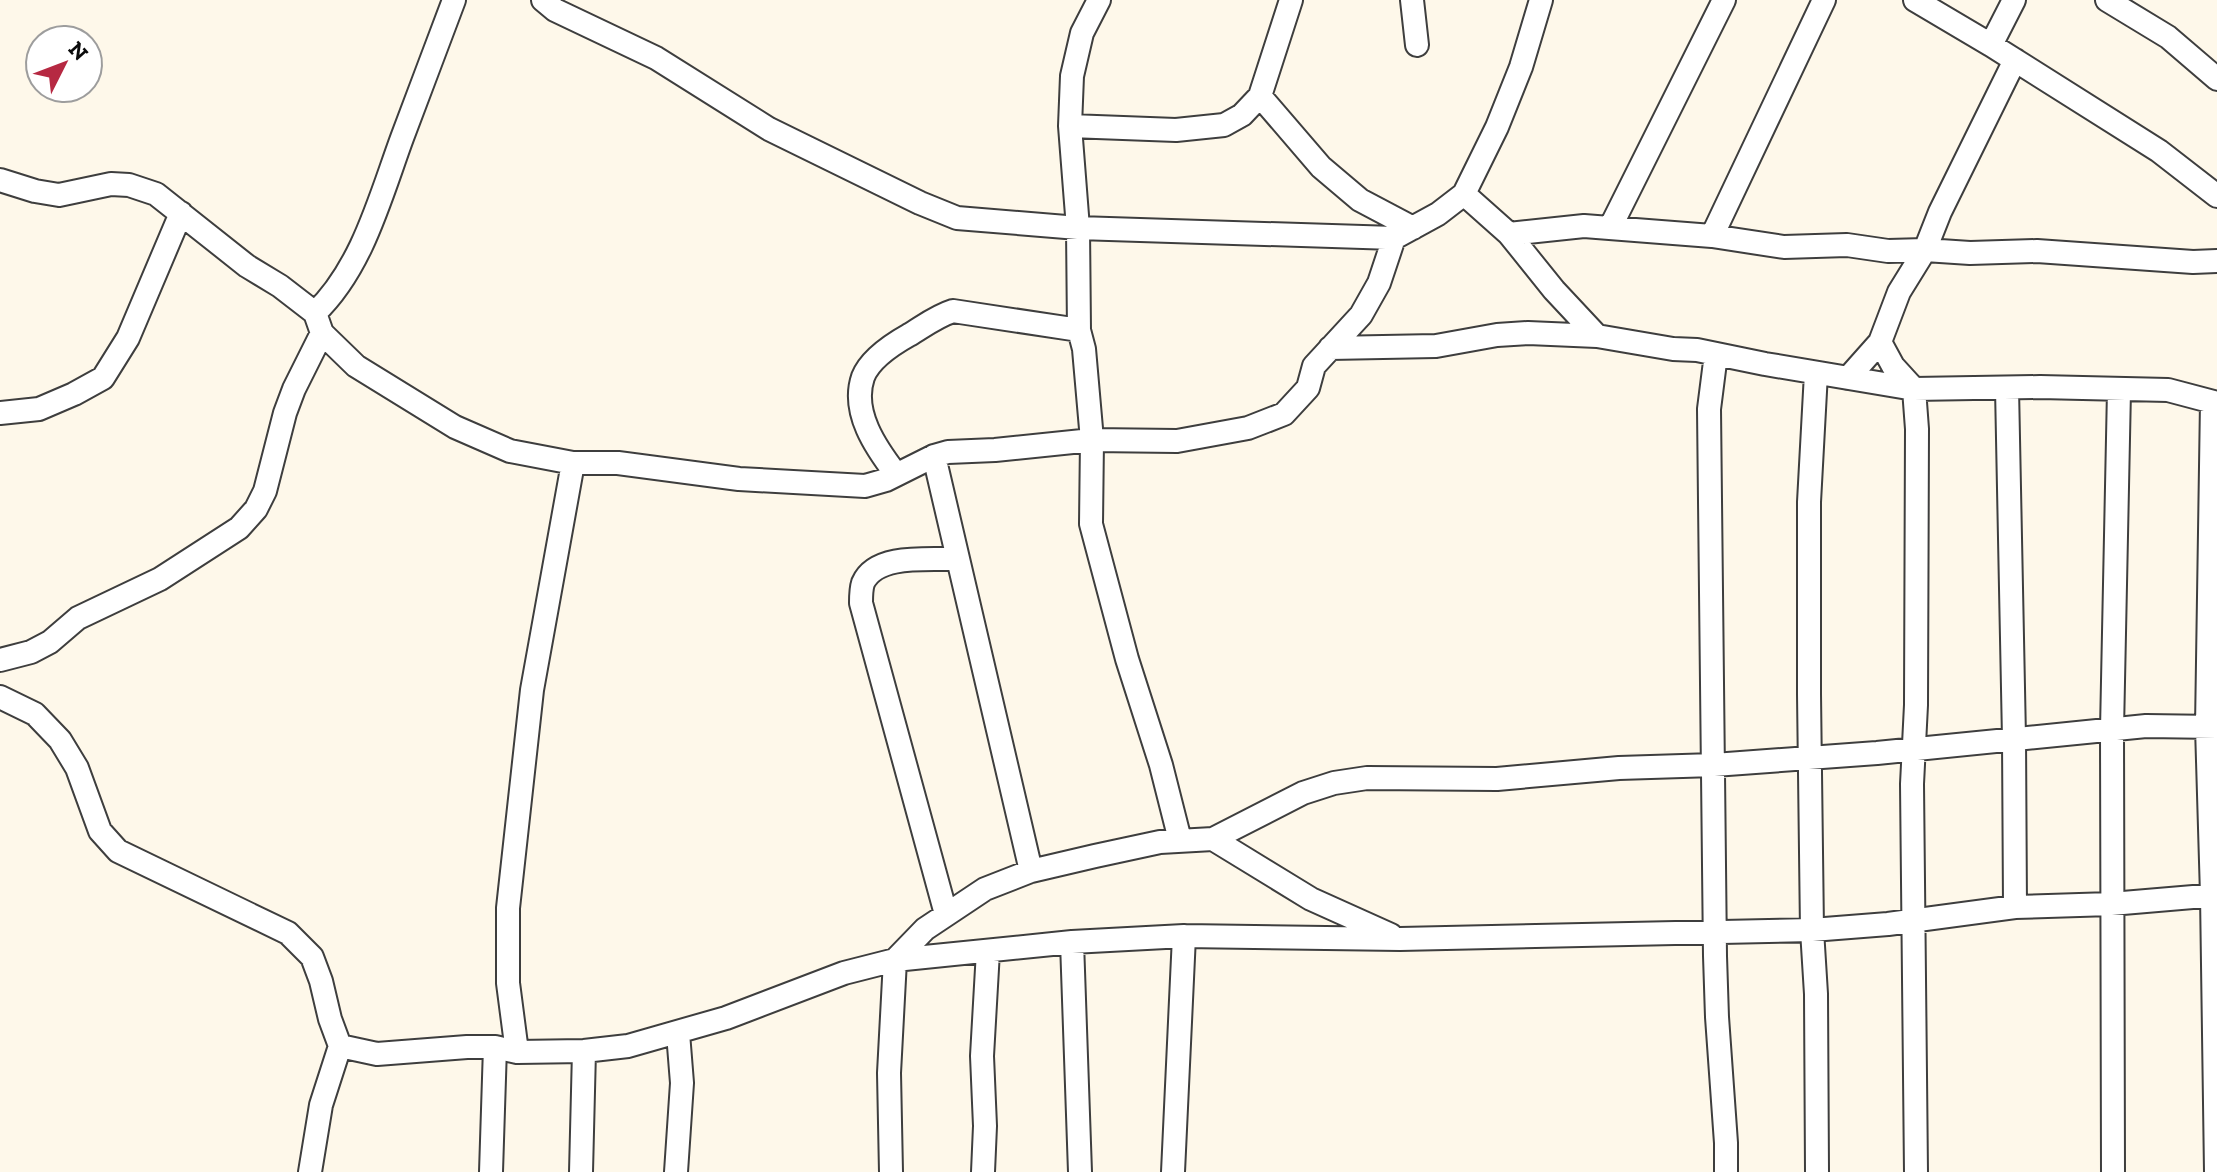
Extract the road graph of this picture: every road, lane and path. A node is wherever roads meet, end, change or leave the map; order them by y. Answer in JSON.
{"nodes":[{"id":1,"x":454,"y":0,"type":"edge"},
{"id":2,"x":543,"y":0,"type":"edge"},
{"id":3,"x":1099,"y":0,"type":"edge"},
{"id":4,"x":1291,"y":0,"type":"edge"},
{"id":5,"x":1412,"y":0,"type":"edge"},
{"id":6,"x":1541,"y":0,"type":"edge"},
{"id":7,"x":1724,"y":0,"type":"edge"},
{"id":8,"x":1824,"y":0,"type":"edge"},
{"id":9,"x":1915,"y":0,"type":"edge"},
{"id":10,"x":2014,"y":0,"type":"edge"},
{"id":11,"x":2107,"y":0,"type":"edge"},
{"id":12,"x":1417,"y":45,"type":"dead end"},
{"id":13,"x":1991,"y":45,"type":"junction"},
{"id":14,"x":2015,"y":60,"type":"junction"},
{"id":15,"x":2217,"y":79,"type":"edge"},
{"id":16,"x":1260,"y":96,"type":"junction"},
{"id":17,"x":1070,"y":126,"type":"junction"},
{"id":18,"x":0,"y":180,"type":"edge"},
{"id":19,"x":1464,"y":194,"type":"junction"},
{"id":20,"x":2217,"y":196,"type":"edge"},
{"id":21,"x":181,"y":213,"type":"junction"},
{"id":22,"x":1078,"y":228,"type":"junction"},
{"id":23,"x":1610,"y":228,"type":"junction"},
{"id":24,"x":1404,"y":233,"type":"junction"},
{"id":25,"x":1509,"y":234,"type":"junction"},
{"id":26,"x":1712,"y":236,"type":"junction"},
{"id":27,"x":1925,"y":250,"type":"junction"},
{"id":28,"x":2217,"y":261,"type":"edge"},
{"id":29,"x":318,"y":323,"type":"junction"},
{"id":30,"x":1079,"y":330,"type":"junction"},
{"id":31,"x":1597,"y":336,"type":"junction"},
{"id":32,"x":1880,"y":342,"type":"junction"},
{"id":33,"x":1330,"y":348,"type":"junction"},
{"id":34,"x":1716,"y":354,"type":"junction"},
{"id":35,"x":1816,"y":373,"type":"junction"},
{"id":36,"x":1848,"y":378,"type":"junction"},
{"id":37,"x":2007,"y":388,"type":"junction"},
{"id":38,"x":1914,"y":389,"type":"junction"},
{"id":39,"x":2119,"y":390,"type":"junction"},
{"id":40,"x":2215,"y":403,"type":"edge"},
{"id":41,"x":0,"y":413,"type":"edge"},
{"id":42,"x":1092,"y":440,"type":"junction"},
{"id":43,"x":934,"y":456,"type":"junction"},
{"id":44,"x":573,"y":463,"type":"junction"},
{"id":45,"x":896,"y":474,"type":"junction"},
{"id":46,"x":958,"y":559,"type":"junction"},
{"id":47,"x":0,"y":660,"type":"edge"},
{"id":48,"x":0,"y":697,"type":"edge"},
{"id":49,"x":2212,"y":727,"type":"edge"},
{"id":50,"x":2112,"y":730,"type":"junction"},
{"id":51,"x":2014,"y":738,"type":"junction"},
{"id":52,"x":1914,"y":750,"type":"junction"},
{"id":53,"x":1810,"y":758,"type":"junction"},
{"id":54,"x":1714,"y":765,"type":"junction"},
{"id":55,"x":1213,"y":839,"type":"junction"},
{"id":56,"x":1180,"y":840,"type":"junction"},
{"id":57,"x":1031,"y":871,"type":"junction"},
{"id":58,"x":2214,"y":895,"type":"edge"},
{"id":59,"x":2111,"y":904,"type":"junction"},
{"id":60,"x":2015,"y":907,"type":"junction"},
{"id":61,"x":946,"y":914,"type":"junction"},
{"id":62,"x":1915,"y":920,"type":"junction"},
{"id":63,"x":1812,"y":930,"type":"junction"},
{"id":64,"x":1715,"y":932,"type":"junction"},
{"id":65,"x":1184,"y":936,"type":"junction"},
{"id":66,"x":1400,"y":939,"type":"junction"},
{"id":67,"x":1072,"y":942,"type":"junction"},
{"id":68,"x":988,"y":951,"type":"junction"},
{"id":69,"x":895,"y":960,"type":"junction"},
{"id":70,"x":678,"y":1033,"type":"junction"},
{"id":71,"x":340,"y":1046,"type":"junction"},
{"id":72,"x":506,"y":1049,"type":"junction"},
{"id":73,"x":584,"y":1051,"type":"junction"},
{"id":74,"x":310,"y":1172,"type":"edge"},
{"id":75,"x":491,"y":1172,"type":"edge"},
{"id":76,"x":581,"y":1172,"type":"edge"},
{"id":77,"x":676,"y":1172,"type":"edge"},
{"id":78,"x":891,"y":1172,"type":"edge"},
{"id":79,"x":983,"y":1172,"type":"edge"},
{"id":80,"x":1080,"y":1172,"type":"edge"},
{"id":81,"x":1173,"y":1172,"type":"edge"},
{"id":82,"x":1726,"y":1172,"type":"edge"},
{"id":83,"x":1817,"y":1172,"type":"edge"},
{"id":84,"x":1916,"y":1172,"type":"edge"},
{"id":85,"x":2113,"y":1172,"type":"edge"},
{"id":86,"x":2216,"y":1172,"type":"edge"}],
"edges":[{"from":1,"to":29,"type":"street"},
{"from":2,"to":22,"type":"street"},
{"from":3,"to":17,"type":"street"},
{"from":4,"to":16,"type":"street"},
{"from":5,"to":12,"type":"street"},
{"from":6,"to":19,"type":"street"},
{"from":7,"to":23,"type":"street"},
{"from":8,"to":26,"type":"street"},
{"from":9,"to":13,"type":"street"},
{"from":10,"to":13,"type":"street"},
{"from":11,"to":15,"type":"street"},
{"from":13,"to":14,"type":"street"},
{"from":14,"to":20,"type":"street"},
{"from":14,"to":27,"type":"street"},
{"from":16,"to":17,"type":"street"},
{"from":16,"to":24,"type":"street"},
{"from":17,"to":22,"type":"street"},
{"from":18,"to":21,"type":"street"},
{"from":19,"to":24,"type":"street"},
{"from":19,"to":25,"type":"street"},
{"from":21,"to":29,"type":"street"},
{"from":21,"to":41,"type":"street"},
{"from":22,"to":24,"type":"street"},
{"from":22,"to":30,"type":"street"},
{"from":23,"to":25,"type":"street"},
{"from":23,"to":26,"type":"street"},
{"from":24,"to":33,"type":"street"},
{"from":25,"to":31,"type":"street"},
{"from":26,"to":27,"type":"street"},
{"from":27,"to":28,"type":"street"},
{"from":27,"to":32,"type":"street"},
{"from":29,"to":44,"type":"street"},
{"from":29,"to":47,"type":"street"},
{"from":30,"to":42,"type":"street"},
{"from":30,"to":45,"type":"street"},
{"from":31,"to":33,"type":"street"},
{"from":31,"to":34,"type":"street"},
{"from":32,"to":36,"type":"street"},
{"from":32,"to":38,"type":"street"},
{"from":33,"to":42,"type":"street"},
{"from":34,"to":35,"type":"street"},
{"from":34,"to":54,"type":"street"},
{"from":35,"to":36,"type":"street"},
{"from":35,"to":53,"type":"street"},
{"from":36,"to":38,"type":"street"},
{"from":37,"to":38,"type":"street"},
{"from":37,"to":39,"type":"street"},
{"from":37,"to":51,"type":"street"},
{"from":38,"to":52,"type":"street"},
{"from":39,"to":40,"type":"street"},
{"from":39,"to":50,"type":"street"},
{"from":40,"to":49,"type":"street"},
{"from":42,"to":43,"type":"street"},
{"from":42,"to":56,"type":"street"},
{"from":43,"to":45,"type":"street"},
{"from":43,"to":46,"type":"street"},
{"from":44,"to":45,"type":"street"},
{"from":44,"to":72,"type":"street"},
{"from":46,"to":57,"type":"street"},
{"from":46,"to":61,"type":"street"},
{"from":48,"to":71,"type":"street"},
{"from":49,"to":50,"type":"street"},
{"from":49,"to":58,"type":"street"},
{"from":50,"to":51,"type":"street"},
{"from":50,"to":59,"type":"street"},
{"from":51,"to":52,"type":"street"},
{"from":51,"to":60,"type":"street"},
{"from":52,"to":53,"type":"street"},
{"from":52,"to":62,"type":"street"},
{"from":53,"to":54,"type":"street"},
{"from":53,"to":63,"type":"street"},
{"from":54,"to":55,"type":"street"},
{"from":54,"to":64,"type":"street"},
{"from":55,"to":56,"type":"street"},
{"from":55,"to":66,"type":"street"},
{"from":56,"to":57,"type":"street"},
{"from":57,"to":61,"type":"street"},
{"from":58,"to":59,"type":"street"},
{"from":58,"to":86,"type":"street"},
{"from":59,"to":60,"type":"street"},
{"from":59,"to":85,"type":"street"},
{"from":60,"to":62,"type":"street"},
{"from":61,"to":69,"type":"street"},
{"from":62,"to":63,"type":"street"},
{"from":62,"to":84,"type":"street"},
{"from":63,"to":64,"type":"street"},
{"from":63,"to":83,"type":"street"},
{"from":64,"to":66,"type":"street"},
{"from":64,"to":82,"type":"street"},
{"from":65,"to":66,"type":"street"},
{"from":65,"to":67,"type":"street"},
{"from":65,"to":81,"type":"street"},
{"from":67,"to":68,"type":"street"},
{"from":67,"to":80,"type":"street"},
{"from":68,"to":69,"type":"street"},
{"from":68,"to":79,"type":"street"},
{"from":69,"to":70,"type":"street"},
{"from":69,"to":78,"type":"street"},
{"from":70,"to":73,"type":"street"},
{"from":70,"to":77,"type":"street"},
{"from":71,"to":72,"type":"street"},
{"from":71,"to":74,"type":"street"},
{"from":72,"to":73,"type":"street"},
{"from":72,"to":75,"type":"street"},
{"from":73,"to":76,"type":"street"}]}
